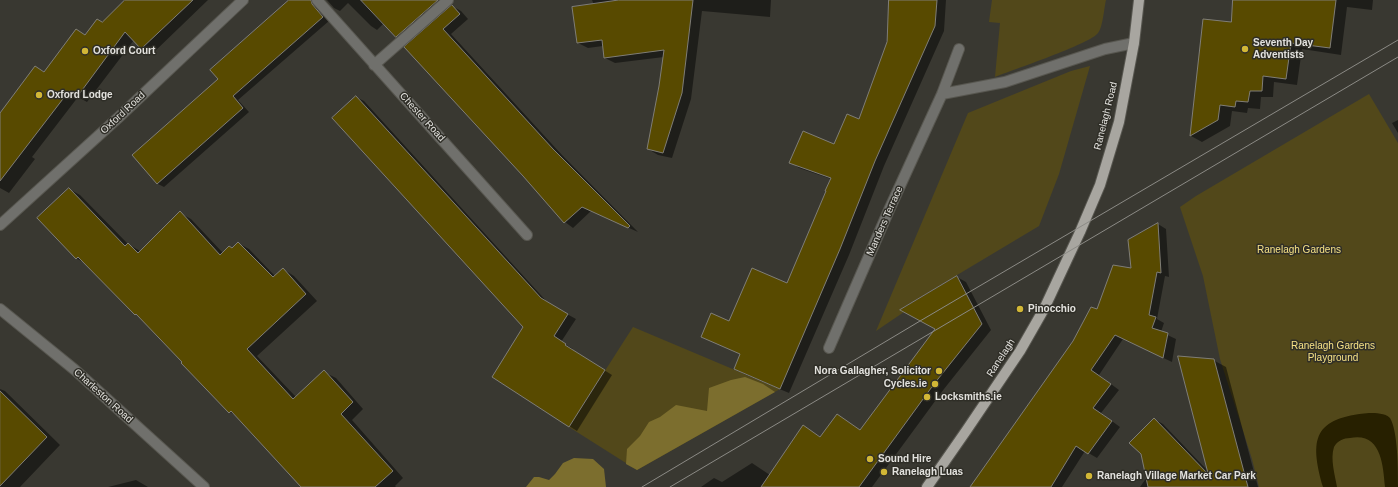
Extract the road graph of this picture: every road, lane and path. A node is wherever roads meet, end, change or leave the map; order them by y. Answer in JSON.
{"nodes":[{"id":1,"x":243,"y":0,"type":"edge"},
{"id":2,"x":316,"y":0,"type":"edge"},
{"id":3,"x":448,"y":0,"type":"edge"},
{"id":4,"x":1140,"y":0,"type":"edge"},
{"id":5,"x":1134,"y":42,"type":"junction"},
{"id":6,"x":959,"y":49,"type":"dead end"},
{"id":7,"x":374,"y":65,"type":"junction"},
{"id":8,"x":942,"y":94,"type":"junction"},
{"id":9,"x":0,"y":225,"type":"edge"},
{"id":10,"x":1080,"y":232,"type":"joint"},
{"id":11,"x":527,"y":235,"type":"dead end"},
{"id":12,"x":0,"y":309,"type":"edge"},
{"id":13,"x":829,"y":348,"type":"dead end"},
{"id":14,"x":204,"y":487,"type":"edge"},
{"id":15,"x":927,"y":487,"type":"edge"}],
"edges":[{"from":1,"to":9,"type":"street","name":"Oxford Road"},
{"from":2,"to":7,"type":"street","name":"Chester Road"},
{"from":3,"to":7,"type":"street"},
{"from":4,"to":5,"type":"main road","name":"Ranelagh Road"},
{"from":5,"to":8,"type":"street"},
{"from":5,"to":10,"type":"main road","name":"Ranelagh Road"},
{"from":6,"to":8,"type":"street","name":"Manders Terrace"},
{"from":7,"to":11,"type":"street","name":"Chester Road"},
{"from":8,"to":13,"type":"street","name":"Manders Terrace"},
{"from":10,"to":15,"type":"main road","name":"Ranelagh"},
{"from":12,"to":14,"type":"street","name":"Charleston Road"}]}
